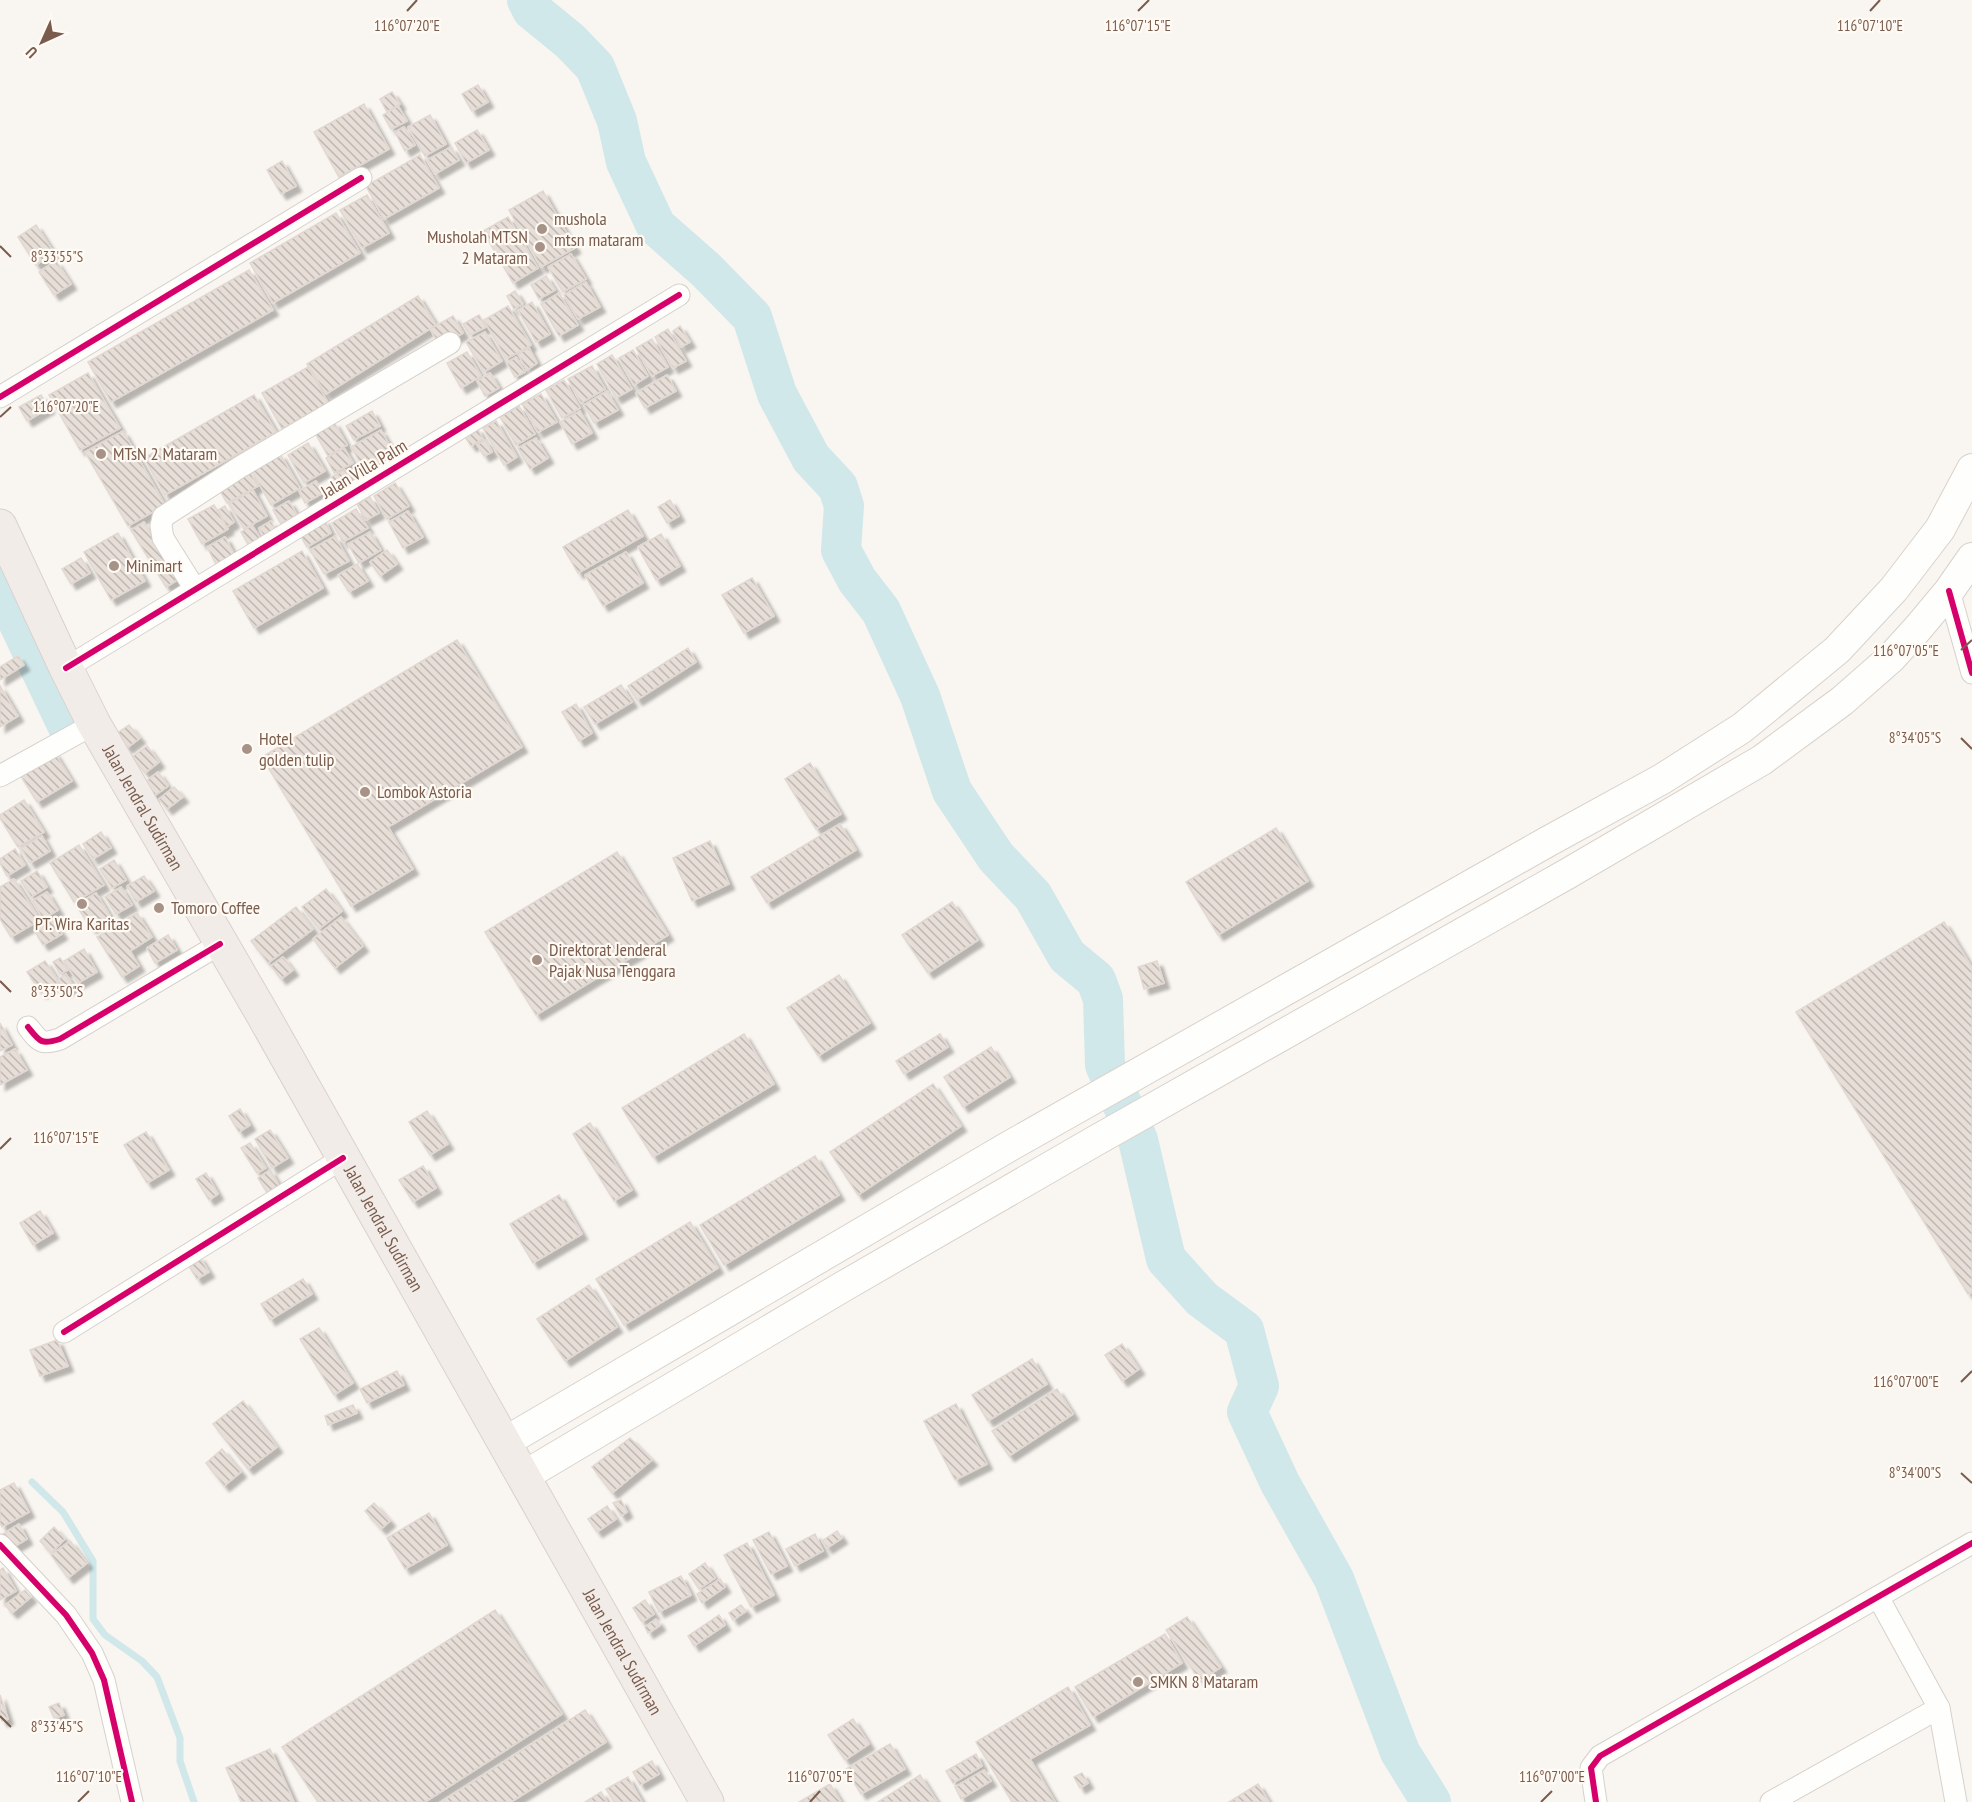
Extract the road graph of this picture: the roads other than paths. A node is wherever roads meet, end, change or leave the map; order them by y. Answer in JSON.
{"nodes":[{"id":1,"x":361,"y":178,"type":"dead end"},
{"id":2,"x":679,"y":295,"type":"dead end"},
{"id":3,"x":450,"y":343,"type":"dead end"},
{"id":4,"x":0,"y":397,"type":"edge"},
{"id":5,"x":1972,"y":469,"type":"edge"},
{"id":6,"x":0,"y":526,"type":"edge"},
{"id":7,"x":1972,"y":558,"type":"edge"},
{"id":8,"x":195,"y":589,"type":"junction"},
{"id":9,"x":1949,"y":591,"type":"junction"},
{"id":10,"x":66,"y":668,"type":"junction"},
{"id":11,"x":1972,"y":673,"type":"edge"},
{"id":12,"x":94,"y":724,"type":"junction"},
{"id":13,"x":0,"y":776,"type":"edge"},
{"id":14,"x":220,"y":944,"type":"junction"},
{"id":15,"x":28,"y":1027,"type":"dead end"},
{"id":16,"x":343,"y":1158,"type":"junction"},
{"id":17,"x":64,"y":1332,"type":"dead end"},
{"id":18,"x":505,"y":1442,"type":"junction"},
{"id":19,"x":524,"y":1476,"type":"junction"},
{"id":20,"x":1972,"y":1543,"type":"edge"},
{"id":21,"x":0,"y":1545,"type":"edge"},
{"id":22,"x":1878,"y":1597,"type":"junction"},
{"id":23,"x":1939,"y":1708,"type":"junction"},
{"id":24,"x":1783,"y":1799,"type":"edge"},
{"id":25,"x":705,"y":1801,"type":"edge"},
{"id":26,"x":132,"y":1802,"type":"edge"},
{"id":27,"x":1596,"y":1802,"type":"edge"},
{"id":28,"x":1956,"y":1802,"type":"edge"}],
"edges":[{"from":1,"to":4,"type":"street"},
{"from":2,"to":8,"type":"street","name":"Jalan Villa Palm"},
{"from":3,"to":8,"type":"street"},
{"from":5,"to":18,"type":"main road"},
{"from":6,"to":10,"type":"highway","name":"Jalan Jendral Sudirman"},
{"from":7,"to":9,"type":"main road"},
{"from":8,"to":10,"type":"street","name":"Jalan Villa Palm"},
{"from":9,"to":11,"type":"street"},
{"from":9,"to":19,"type":"main road"},
{"from":10,"to":12,"type":"highway","name":"Jalan Jendral Sudirman"},
{"from":12,"to":13,"type":"street"},
{"from":12,"to":14,"type":"highway","name":"Jalan Jendral Sudirman"},
{"from":14,"to":15,"type":"street"},
{"from":14,"to":16,"type":"highway","name":"Jalan Jendral Sudirman"},
{"from":16,"to":17,"type":"street"},
{"from":16,"to":18,"type":"highway","name":"Jalan Jendral Sudirman"},
{"from":18,"to":19,"type":"highway","name":"Jalan Jendral Sudirman"},
{"from":19,"to":25,"type":"highway","name":"Jalan Jendral Sudirman"},
{"from":20,"to":22,"type":"street"},
{"from":21,"to":26,"type":"street"},
{"from":22,"to":23,"type":"street"},
{"from":22,"to":27,"type":"street"},
{"from":23,"to":24,"type":"street"},
{"from":23,"to":28,"type":"street"}]}
